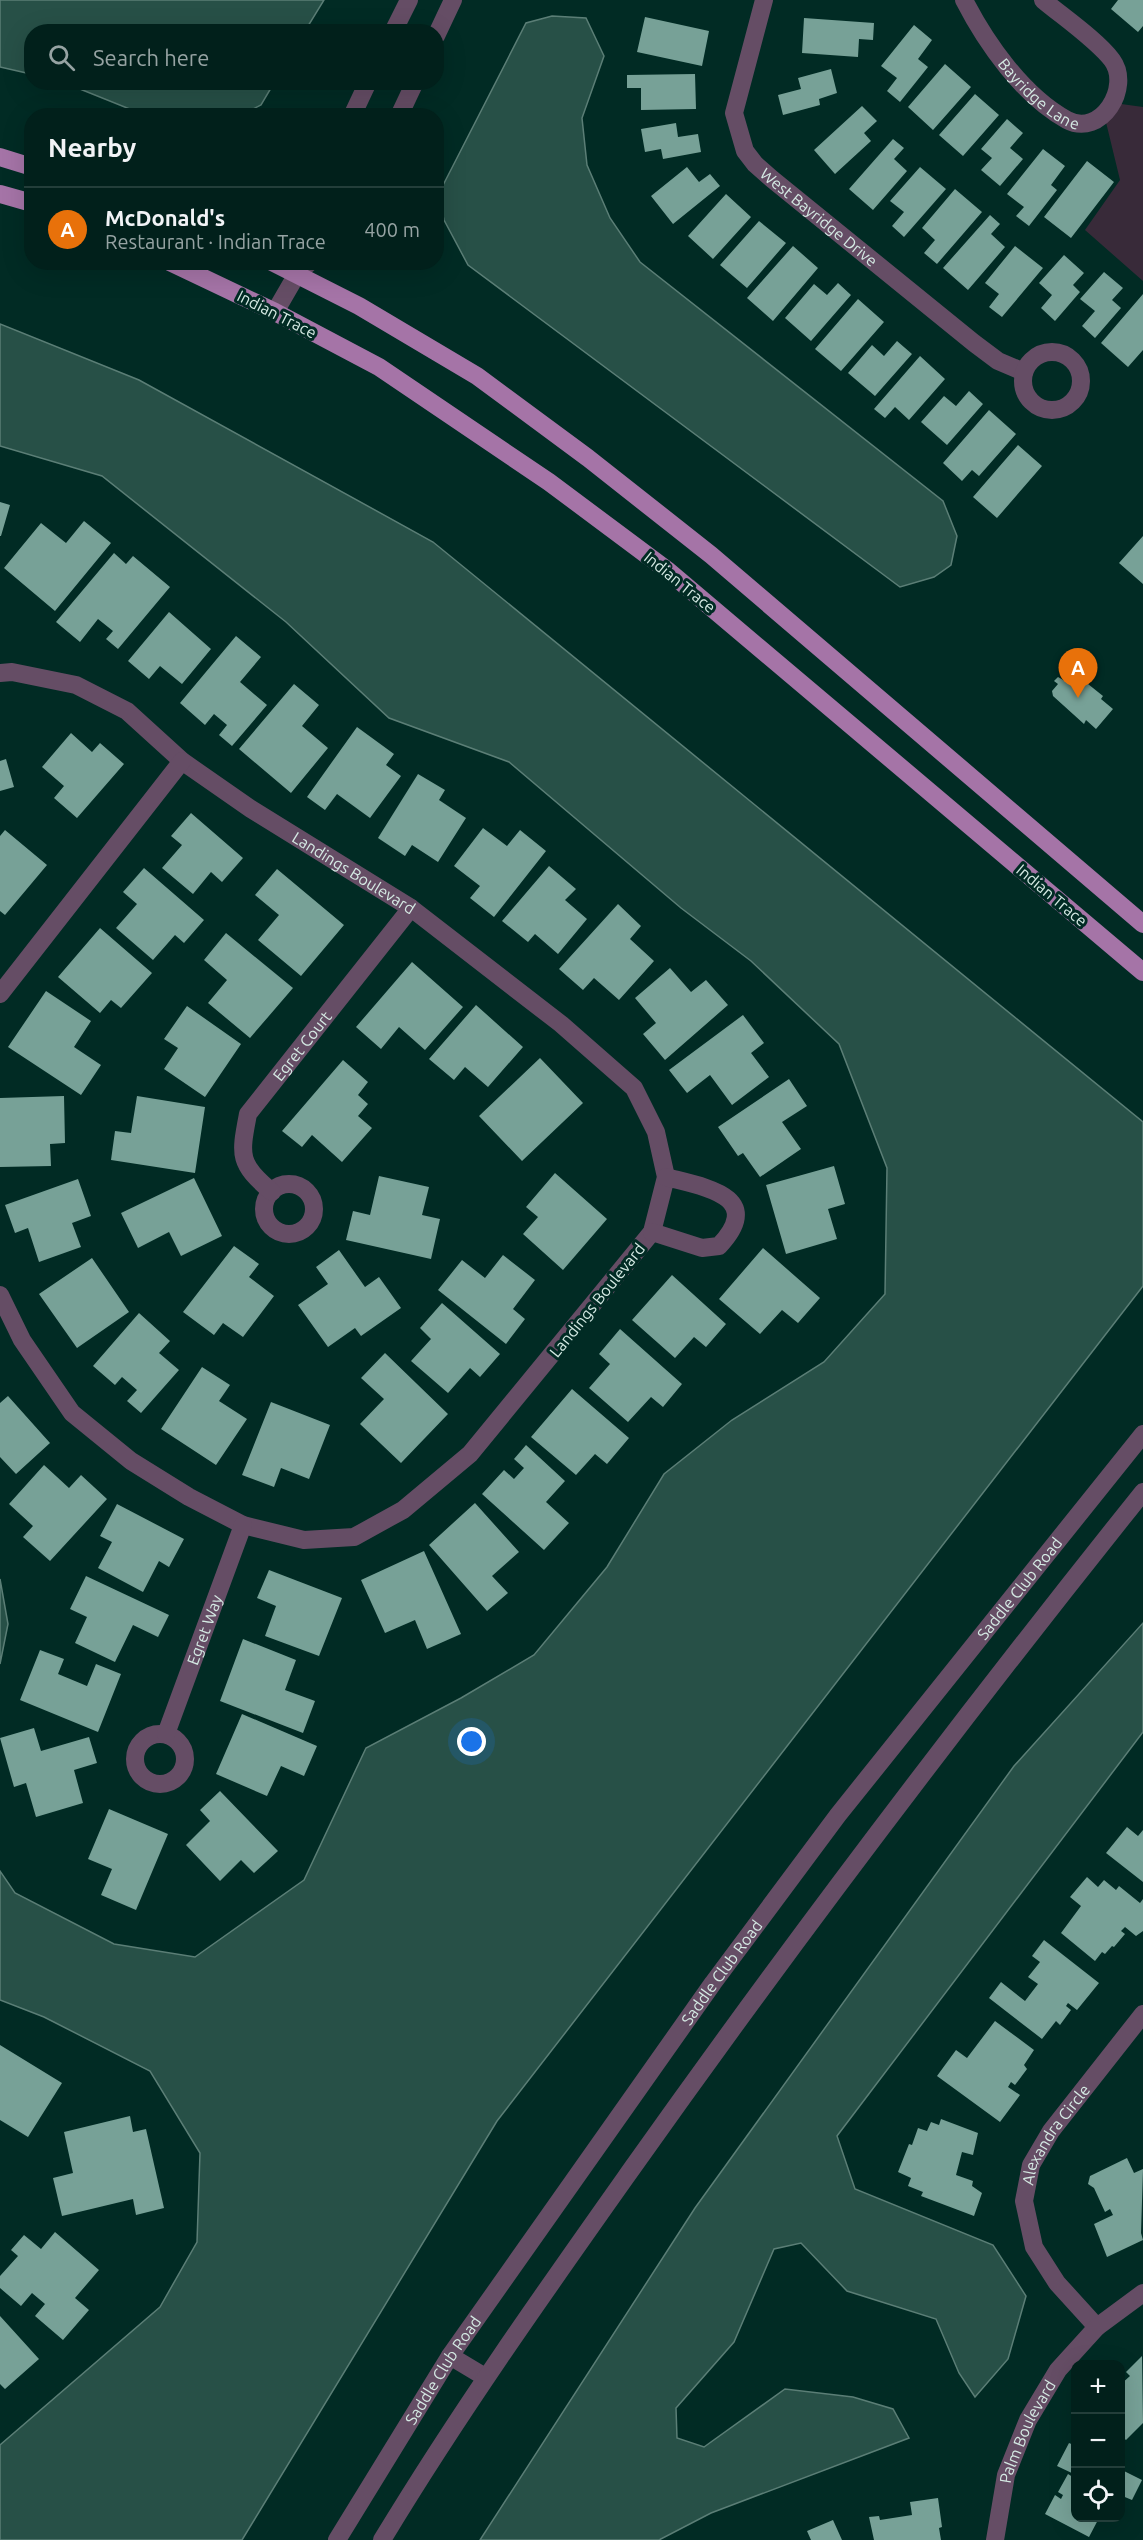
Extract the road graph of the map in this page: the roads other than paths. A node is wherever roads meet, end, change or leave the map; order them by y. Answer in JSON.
{"nodes":[{"id":1,"x":409,"y":0,"type":"edge"},
{"id":2,"x":453,"y":0,"type":"edge"},
{"id":3,"x":764,"y":0,"type":"edge"},
{"id":4,"x":964,"y":0,"type":"edge"},
{"id":5,"x":1043,"y":0,"type":"edge"},
{"id":6,"x":397,"y":24,"type":"edge"},
{"id":7,"x":442,"y":24,"type":"edge"},
{"id":8,"x":364,"y":90,"type":"edge"},
{"id":9,"x":411,"y":90,"type":"edge"},
{"id":10,"x":356,"y":108,"type":"edge"},
{"id":11,"x":403,"y":108,"type":"edge"},
{"id":12,"x":0,"y":157,"type":"edge"},
{"id":13,"x":24,"y":164,"type":"edge"},
{"id":14,"x":0,"y":194,"type":"edge"},
{"id":15,"x":24,"y":201,"type":"edge"},
{"id":16,"x":187,"y":270,"type":"edge"},
{"id":17,"x":300,"y":270,"type":"edge"},
{"id":18,"x":308,"y":270,"type":"edge"},
{"id":19,"x":275,"y":312,"type":"junction"},
{"id":20,"x":1024,"y":372,"type":"dead end"},
{"id":21,"x":0,"y":673,"type":"edge"},
{"id":22,"x":182,"y":760,"type":"junction"},
{"id":23,"x":411,"y":908,"type":"junction"},
{"id":24,"x":1143,"y":924,"type":"edge"},
{"id":25,"x":1143,"y":972,"type":"edge"},
{"id":26,"x":0,"y":994,"type":"edge"},
{"id":27,"x":666,"y":1177,"type":"junction"},
{"id":28,"x":272,"y":1192,"type":"dead end"},
{"id":29,"x":652,"y":1232,"type":"junction"},
{"id":30,"x":0,"y":1295,"type":"edge"},
{"id":31,"x":1143,"y":1434,"type":"edge"},
{"id":32,"x":1143,"y":1492,"type":"edge"},
{"id":33,"x":243,"y":1525,"type":"junction"},
{"id":34,"x":166,"y":1734,"type":"dead end"},
{"id":35,"x":1143,"y":2014,"type":"edge"},
{"id":36,"x":1143,"y":2293,"type":"edge"},
{"id":37,"x":1096,"y":2327,"type":"junction"},
{"id":38,"x":450,"y":2356,"type":"junction"},
{"id":39,"x":485,"y":2377,"type":"junction"},
{"id":40,"x":337,"y":2540,"type":"edge"},
{"id":41,"x":382,"y":2540,"type":"edge"},
{"id":42,"x":995,"y":2540,"type":"edge"}],
"edges":[{"from":1,"to":6,"type":"street"},
{"from":2,"to":7,"type":"street"},
{"from":3,"to":20,"type":"street","name":"West Bayridge Drive"},
{"from":4,"to":5,"type":"street","name":"Bayridge Lane"},
{"from":8,"to":10,"type":"street"},
{"from":9,"to":11,"type":"street"},
{"from":12,"to":13,"type":"main road"},
{"from":14,"to":15,"type":"main road"},
{"from":16,"to":19,"type":"main road","name":"Indian Trace"},
{"from":17,"to":19,"type":"street"},
{"from":18,"to":24,"type":"main road"},
{"from":19,"to":25,"type":"main road","name":"Indian Trace"},
{"from":21,"to":22,"type":"street","name":"Landings Boulevard"},
{"from":22,"to":23,"type":"street","name":"Landings Boulevard"},
{"from":22,"to":26,"type":"street"},
{"from":23,"to":27,"type":"street","name":"Landings Boulevard"},
{"from":23,"to":28,"type":"street","name":"Egret Court"},
{"from":27,"to":29,"type":"street","name":"Landings Boulevard"},
{"from":27,"to":29,"type":"street"},
{"from":29,"to":33,"type":"street","name":"Landings Boulevard"},
{"from":30,"to":33,"type":"street","name":"Landings Boulevard"},
{"from":31,"to":38,"type":"street","name":"Saddle Club Road"},
{"from":32,"to":39,"type":"street"},
{"from":33,"to":34,"type":"street","name":"Egret Way"},
{"from":35,"to":37,"type":"street","name":"Alexandra Circle"},
{"from":36,"to":37,"type":"street","name":"Palm Boulevard"},
{"from":37,"to":42,"type":"street","name":"Palm Boulevard"},
{"from":38,"to":39,"type":"street"},
{"from":38,"to":40,"type":"street","name":"Saddle Club Road"},
{"from":39,"to":41,"type":"street"}]}
